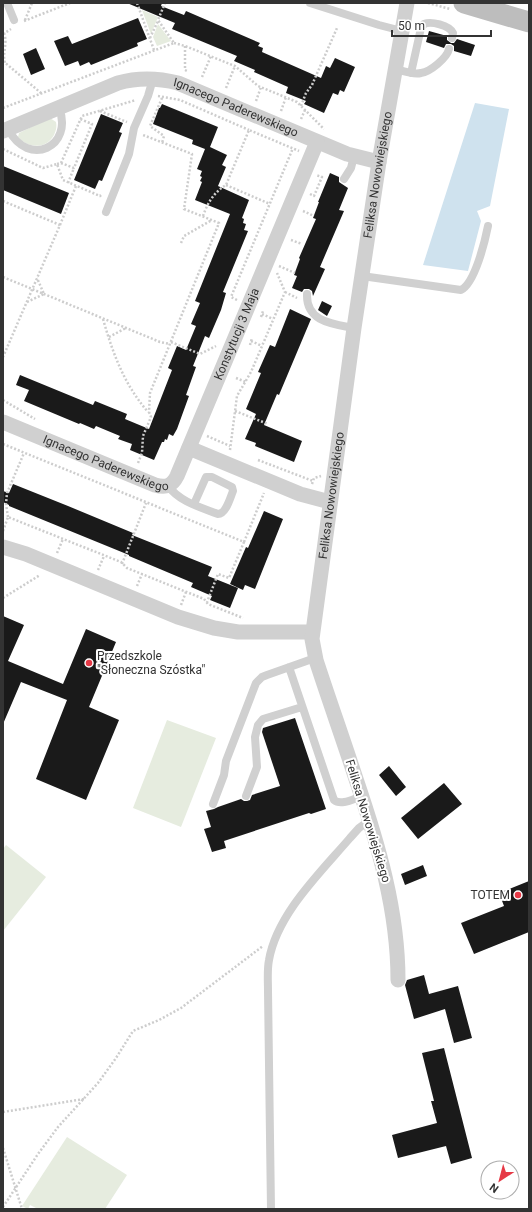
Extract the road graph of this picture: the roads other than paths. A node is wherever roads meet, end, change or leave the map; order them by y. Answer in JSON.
{"nodes":[{"id":1,"x":7,"y":3,"type":"edge"},
{"id":2,"x":310,"y":3,"type":"edge"},
{"id":3,"x":407,"y":3,"type":"edge"},
{"id":4,"x":459,"y":7,"type":"edge"},
{"id":5,"x":529,"y":22,"type":"edge"},
{"id":6,"x":16,"y":23,"type":"road end"},
{"id":7,"x":402,"y":31,"type":"junction"},
{"id":8,"x":452,"y":38,"type":"dead end"},
{"id":9,"x":449,"y":49,"type":"dead end"},
{"id":10,"x":395,"y":70,"type":"junction"},
{"id":11,"x":411,"y":73,"type":"junction"},
{"id":12,"x":153,"y":79,"type":"junction"},
{"id":13,"x":59,"y":108,"type":"junction"},
{"id":14,"x":6,"y":130,"type":"edge"},
{"id":15,"x":317,"y":142,"type":"junction"},
{"id":16,"x":354,"y":156,"type":"junction"},
{"id":17,"x":379,"y":162,"type":"junction"},
{"id":18,"x":344,"y":179,"type":"dead end"},
{"id":19,"x":106,"y":212,"type":"dead end"},
{"id":20,"x":488,"y":226,"type":"dead end"},
{"id":21,"x":362,"y":276,"type":"junction"},
{"id":22,"x":307,"y":294,"type":"dead end"},
{"id":23,"x":354,"y":328,"type":"junction"},
{"id":24,"x":3,"y":422,"type":"edge"},
{"id":25,"x":189,"y":448,"type":"junction"},
{"id":26,"x":168,"y":486,"type":"junction"},
{"id":27,"x":330,"y":502,"type":"junction"},
{"id":28,"x":194,"y":504,"type":"junction"},
{"id":29,"x":3,"y":547,"type":"edge"},
{"id":30,"x":312,"y":632,"type":"junction"},
{"id":31,"x":315,"y":658,"type":"junction"},
{"id":32,"x":289,"y":667,"type":"junction"},
{"id":33,"x":302,"y":708,"type":"junction"},
{"id":34,"x":246,"y":796,"type":"dead end"},
{"id":35,"x":362,"y":796,"type":"junction"},
{"id":36,"x":213,"y":804,"type":"dead end"},
{"id":37,"x":370,"y":820,"type":"junction"},
{"id":38,"x":398,"y":980,"type":"dead end"},
{"id":39,"x":271,"y":1209,"type":"edge"}],
"edges":[{"from":1,"to":6,"type":"lane"},
{"from":2,"to":7,"type":"lane"},
{"from":3,"to":7,"type":"street","name":"Feliksa Nowowiejskiego"},
{"from":4,"to":5,"type":"main road"},
{"from":7,"to":10,"type":"street","name":"Feliksa Nowowiejskiego"},
{"from":8,"to":11,"type":"lane"},
{"from":9,"to":11,"type":"lane"},
{"from":10,"to":11,"type":"lane"},
{"from":10,"to":17,"type":"street","name":"Feliksa Nowowiejskiego"},
{"from":12,"to":13,"type":"street","name":"Ignacego Paderewskiego"},
{"from":12,"to":15,"type":"street","name":"Ignacego Paderewskiego"},
{"from":12,"to":19,"type":"lane"},
{"from":13,"to":14,"type":"street","name":"Ignacego Paderewskiego"},
{"from":13,"to":14,"type":"lane"},
{"from":15,"to":16,"type":"street"},
{"from":15,"to":25,"type":"street","name":"Konstytucji 3 Maja"},
{"from":16,"to":17,"type":"street"},
{"from":16,"to":18,"type":"lane"},
{"from":17,"to":21,"type":"street","name":"Feliksa Nowowiejskiego"},
{"from":20,"to":21,"type":"lane"},
{"from":21,"to":23,"type":"street","name":"Feliksa Nowowiejskiego"},
{"from":22,"to":23,"type":"lane"},
{"from":23,"to":27,"type":"street","name":"Feliksa Nowowiejskiego"},
{"from":24,"to":26,"type":"street","name":"Ignacego Paderewskiego"},
{"from":25,"to":26,"type":"street","name":"Ignacego Paderewskiego"},
{"from":25,"to":27,"type":"street"},
{"from":26,"to":28,"type":"lane"},
{"from":27,"to":30,"type":"street","name":"Feliksa Nowowiejskiego"},
{"from":28,"to":28,"type":"lane"},
{"from":29,"to":30,"type":"street"},
{"from":30,"to":31,"type":"street","name":"Feliksa Nowowiejskiego"},
{"from":31,"to":32,"type":"lane"},
{"from":31,"to":35,"type":"street","name":"Feliksa Nowowiejskiego"},
{"from":32,"to":33,"type":"lane"},
{"from":32,"to":36,"type":"lane"},
{"from":33,"to":34,"type":"lane"},
{"from":33,"to":35,"type":"lane"},
{"from":35,"to":37,"type":"street","name":"Feliksa Nowowiejskiego"},
{"from":37,"to":38,"type":"street","name":"Feliksa Nowowiejskiego"},
{"from":37,"to":39,"type":"lane"}]}
